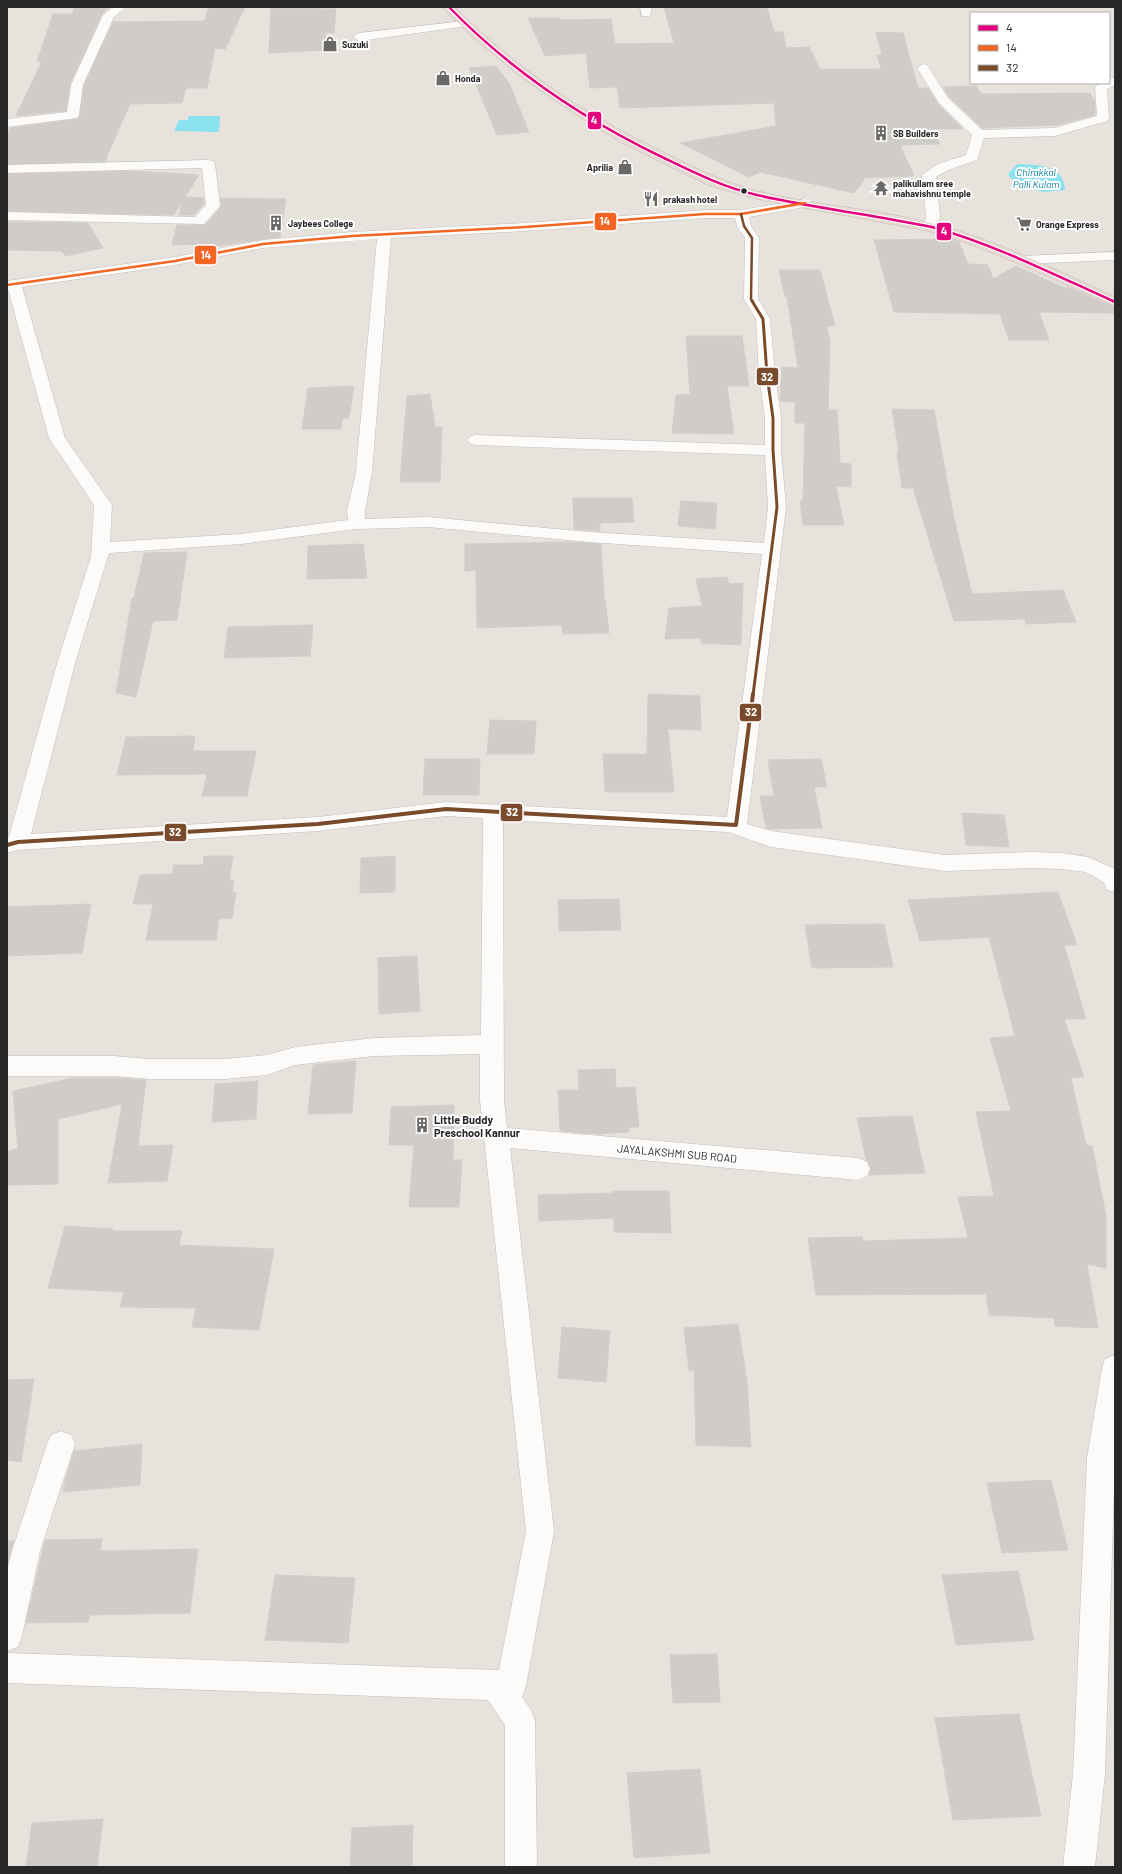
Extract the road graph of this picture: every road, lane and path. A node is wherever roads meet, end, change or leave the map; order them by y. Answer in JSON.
{"nodes":[{"id":1,"x":120,"y":7,"type":"edge"},
{"id":2,"x":449,"y":7,"type":"edge"},
{"id":3,"x":464,"y":24,"type":"junction"},
{"id":4,"x":359,"y":37,"type":"dead end"},
{"id":5,"x":923,"y":68,"type":"dead end"},
{"id":6,"x":1108,"y":84,"type":"edge"},
{"id":7,"x":1109,"y":119,"type":"edge"},
{"id":8,"x":7,"y":123,"type":"edge"},
{"id":9,"x":979,"y":134,"type":"junction"},
{"id":10,"x":7,"y":169,"type":"edge"},
{"id":11,"x":805,"y":203,"type":"junction"},
{"id":12,"x":741,"y":214,"type":"junction"},
{"id":13,"x":7,"y":216,"type":"edge"},
{"id":14,"x":931,"y":227,"type":"junction"},
{"id":15,"x":384,"y":235,"type":"junction"},
{"id":16,"x":1115,"y":256,"type":"edge"},
{"id":17,"x":1022,"y":260,"type":"junction"},
{"id":18,"x":11,"y":284,"type":"edge"},
{"id":19,"x":1115,"y":302,"type":"edge"},
{"id":20,"x":475,"y":440,"type":"dead end"},
{"id":21,"x":773,"y":450,"type":"junction"},
{"id":22,"x":357,"y":524,"type":"junction"},
{"id":23,"x":100,"y":548,"type":"junction"},
{"id":24,"x":770,"y":549,"type":"junction"},
{"id":25,"x":493,"y":812,"type":"junction"},
{"id":26,"x":736,"y":825,"type":"junction"},
{"id":27,"x":13,"y":844,"type":"edge"},
{"id":28,"x":1115,"y":884,"type":"edge"},
{"id":29,"x":492,"y":1044,"type":"junction"},
{"id":30,"x":7,"y":1066,"type":"edge"},
{"id":31,"x":496,"y":1137,"type":"junction"},
{"id":32,"x":858,"y":1169,"type":"dead end"},
{"id":33,"x":1115,"y":1368,"type":"edge"},
{"id":34,"x":61,"y":1444,"type":"dead end"},
{"id":35,"x":7,"y":1636,"type":"edge"},
{"id":36,"x":7,"y":1668,"type":"edge"},
{"id":37,"x":496,"y":1686,"type":"junction"},
{"id":38,"x":521,"y":1867,"type":"edge"},
{"id":39,"x":1079,"y":1867,"type":"edge"}],
"edges":[{"from":1,"to":8,"type":"street"},
{"from":2,"to":3,"type":"highway"},
{"from":3,"to":4,"type":"street"},
{"from":3,"to":11,"type":"highway"},
{"from":5,"to":9,"type":"street"},
{"from":6,"to":7,"type":"street"},
{"from":7,"to":9,"type":"street"},
{"from":9,"to":14,"type":"street"},
{"from":10,"to":13,"type":"street"},
{"from":11,"to":12,"type":"street"},
{"from":11,"to":14,"type":"highway"},
{"from":12,"to":15,"type":"street"},
{"from":12,"to":21,"type":"street"},
{"from":14,"to":17,"type":"highway"},
{"from":15,"to":18,"type":"street"},
{"from":15,"to":22,"type":"street"},
{"from":16,"to":17,"type":"street"},
{"from":17,"to":19,"type":"highway"},
{"from":18,"to":23,"type":"street"},
{"from":20,"to":21,"type":"street"},
{"from":21,"to":24,"type":"street"},
{"from":22,"to":23,"type":"street"},
{"from":22,"to":24,"type":"street"},
{"from":23,"to":27,"type":"street"},
{"from":24,"to":26,"type":"street"},
{"from":25,"to":26,"type":"street"},
{"from":25,"to":27,"type":"street"},
{"from":25,"to":29,"type":"street"},
{"from":26,"to":28,"type":"street"},
{"from":29,"to":30,"type":"street"},
{"from":29,"to":31,"type":"street"},
{"from":31,"to":32,"type":"street","name":"JAYALAKSHMI SUB ROAD"},
{"from":31,"to":37,"type":"street"},
{"from":33,"to":39,"type":"street"},
{"from":34,"to":35,"type":"street"},
{"from":36,"to":37,"type":"street"},
{"from":37,"to":38,"type":"street"}]}
